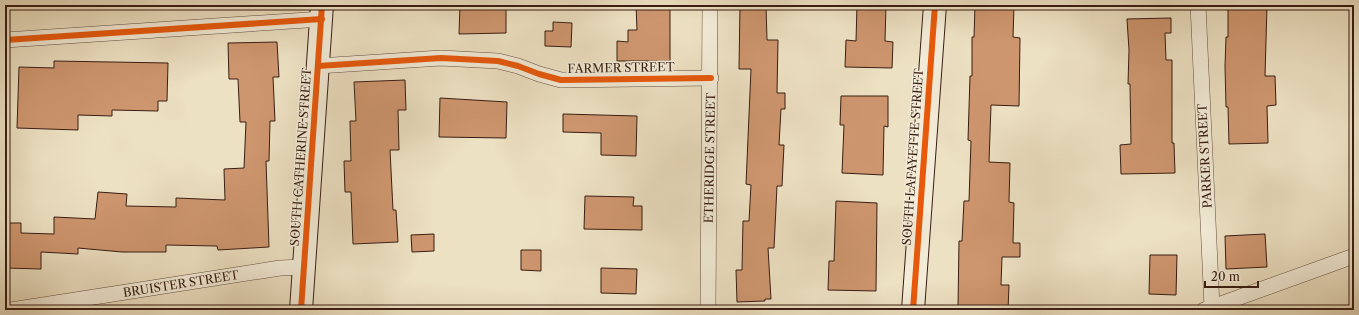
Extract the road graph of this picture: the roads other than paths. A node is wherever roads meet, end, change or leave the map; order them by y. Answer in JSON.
{"nodes":[{"id":1,"x":710,"y":5,"type":"edge"},
{"id":2,"x":935,"y":5,"type":"edge"},
{"id":3,"x":1198,"y":5,"type":"edge"},
{"id":4,"x":322,"y":12,"type":"edge"},
{"id":5,"x":5,"y":40,"type":"edge"},
{"id":6,"x":318,"y":66,"type":"junction"},
{"id":7,"x":711,"y":78,"type":"junction"},
{"id":8,"x":1354,"y":256,"type":"edge"},
{"id":9,"x":304,"y":267,"type":"junction"},
{"id":10,"x":1208,"y":308,"type":"edge"},
{"id":11,"x":10,"y":310,"type":"edge"},
{"id":12,"x":301,"y":310,"type":"edge"},
{"id":13,"x":708,"y":310,"type":"edge"},
{"id":14,"x":913,"y":310,"type":"edge"}],
"edges":[{"from":1,"to":7,"type":"street","name":"ETHERIDGE STREET"},
{"from":2,"to":14,"type":"street","name":"SOUTH LAFAYETTE STREET"},
{"from":3,"to":10,"type":"street","name":"PARKER STREET"},
{"from":4,"to":5,"type":"street"},
{"from":4,"to":6,"type":"street","name":"SOUTH CATHERINE STREET"},
{"from":6,"to":7,"type":"street","name":"FARMER STREET"},
{"from":6,"to":9,"type":"street","name":"SOUTH CATHERINE STREET"},
{"from":7,"to":13,"type":"street","name":"ETHERIDGE STREET"},
{"from":8,"to":10,"type":"street"},
{"from":9,"to":11,"type":"street","name":"BRUISTER STREET"},
{"from":9,"to":12,"type":"street","name":"SOUTH CATHERINE STREET"}]}
